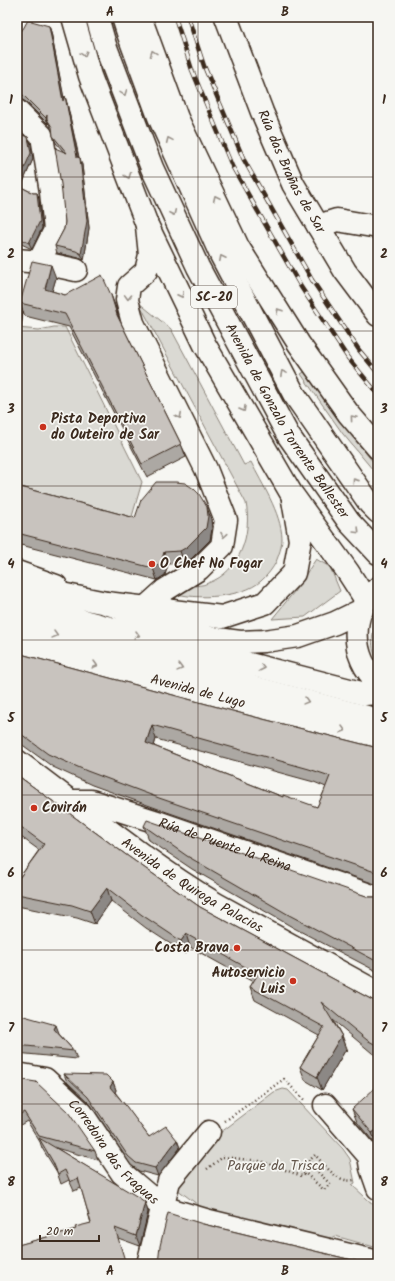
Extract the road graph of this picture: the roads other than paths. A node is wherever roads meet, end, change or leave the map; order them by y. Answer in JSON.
{"nodes":[{"id":1,"x":20,"y":17,"type":"edge"},
{"id":2,"x":73,"y":17,"type":"edge"},
{"id":3,"x":97,"y":17,"type":"edge"},
{"id":4,"x":226,"y":17,"type":"edge"},
{"id":5,"x":133,"y":20,"type":"edge"},
{"id":6,"x":17,"y":27,"type":"edge"},
{"id":7,"x":17,"y":111,"type":"edge"},
{"id":8,"x":147,"y":225,"type":"junction"},
{"id":9,"x":318,"y":226,"type":"junction"},
{"id":10,"x":378,"y":227,"type":"edge"},
{"id":11,"x":17,"y":260,"type":"edge"},
{"id":12,"x":38,"y":262,"type":"junction"},
{"id":13,"x":76,"y":270,"type":"dead end"},
{"id":14,"x":378,"y":315,"type":"edge"},
{"id":15,"x":378,"y":448,"type":"edge"},
{"id":16,"x":291,"y":493,"type":"junction"},
{"id":17,"x":378,"y":512,"type":"edge"},
{"id":18,"x":378,"y":552,"type":"edge"},
{"id":19,"x":17,"y":572,"type":"edge"},
{"id":20,"x":17,"y":585,"type":"edge"},
{"id":21,"x":370,"y":597,"type":"edge"},
{"id":22,"x":106,"y":603,"type":"junction"},
{"id":23,"x":17,"y":607,"type":"edge"},
{"id":24,"x":145,"y":608,"type":"junction"},
{"id":25,"x":17,"y":625,"type":"edge"},
{"id":26,"x":17,"y":644,"type":"edge"},
{"id":27,"x":378,"y":682,"type":"edge"},
{"id":28,"x":378,"y":693,"type":"edge"},
{"id":29,"x":378,"y":720,"type":"edge"},
{"id":30,"x":378,"y":739,"type":"edge"},
{"id":31,"x":17,"y":761,"type":"edge"},
{"id":32,"x":70,"y":801,"type":"junction"},
{"id":33,"x":378,"y":898,"type":"edge"},
{"id":34,"x":378,"y":993,"type":"edge"},
{"id":35,"x":17,"y":1074,"type":"edge"},
{"id":36,"x":325,"y":1105,"type":"dead end"},
{"id":37,"x":209,"y":1132,"type":"road end"},
{"id":38,"x":369,"y":1170,"type":"edge"},
{"id":39,"x":378,"y":1188,"type":"edge"},
{"id":40,"x":162,"y":1207,"type":"junction"},
{"id":41,"x":378,"y":1262,"type":"edge"},
{"id":42,"x":148,"y":1264,"type":"edge"}],
"edges":[{"from":1,"to":6,"type":"main road"},
{"from":2,"to":8,"type":"main road","one_way":true},
{"from":3,"to":18,"type":"main road","name":"Avenida de Gonzalo Torrente Ballester","number":"SC-20","one_way":true},
{"from":4,"to":9,"type":"main road","name":"Rúa das Brañas de Sar"},
{"from":15,"to":5,"type":"main road","one_way":true},
{"from":17,"to":5,"type":"main road","name":"Avenida de Gonzalo Torrente Ballester","number":"SC-20","one_way":true},
{"from":7,"to":12,"type":"main road"},
{"from":8,"to":16,"type":"main road","one_way":true},
{"from":8,"to":24,"type":"main road","one_way":true},
{"from":9,"to":10,"type":"main road"},
{"from":9,"to":14,"type":"main road","name":"Rúa das Brañas de Sar"},
{"from":11,"to":12,"type":"main road"},
{"from":12,"to":13,"type":"main road"},
{"from":16,"to":21,"type":"main road"},
{"from":16,"to":24,"type":"main road"},
{"from":19,"to":22,"type":"main road"},
{"from":20,"to":22,"type":"main road"},
{"from":21,"to":22,"type":"main road"},
{"from":21,"to":27,"type":"main road"},
{"from":22,"to":24,"type":"main road"},
{"from":23,"to":28,"type":"main road","one_way":true},
{"from":25,"to":29,"type":"main road","one_way":true},
{"from":26,"to":30,"type":"main road","name":"Avenida de Lugo","one_way":true},
{"from":31,"to":32,"type":"main road","name":"Avenida de Quiroga Palacios"},
{"from":32,"to":33,"type":"main road","name":"Rúa de Puente la Reina"},
{"from":32,"to":34,"type":"main road","name":"Avenida de Quiroga Palacios"},
{"from":35,"to":40,"type":"main road","name":"Corredoira das Fraguas"},
{"from":36,"to":38,"type":"main road"},
{"from":37,"to":40,"type":"main road"},
{"from":38,"to":39,"type":"main road"},
{"from":40,"to":41,"type":"main road","name":"Corredoira das Fraguas"},
{"from":40,"to":42,"type":"main road"}]}
